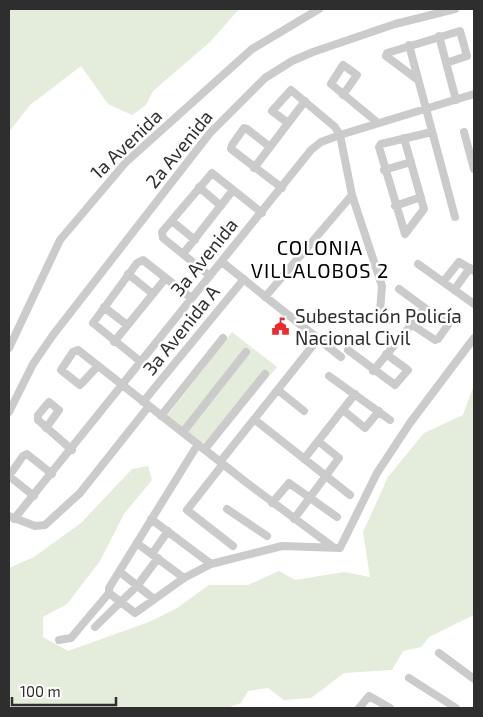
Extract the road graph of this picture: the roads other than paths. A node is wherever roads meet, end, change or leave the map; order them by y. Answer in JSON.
{"nodes":[{"id":1,"x":319,"y":9,"type":"edge"},
{"id":2,"x":455,"y":9,"type":"edge"},
{"id":3,"x":439,"y":36,"type":"junction"},
{"id":4,"x":409,"y":45,"type":"junction"},
{"id":5,"x":446,"y":63,"type":"junction"},
{"id":6,"x":418,"y":80,"type":"junction"},
{"id":7,"x":474,"y":94,"type":"edge"},
{"id":8,"x":343,"y":95,"type":"dead end"},
{"id":9,"x":456,"y":100,"type":"junction"},
{"id":10,"x":305,"y":101,"type":"junction"},
{"id":11,"x":426,"y":109,"type":"junction"},
{"id":12,"x":288,"y":123,"type":"junction"},
{"id":13,"x":378,"y":123,"type":"junction"},
{"id":14,"x":432,"y":132,"type":"junction"},
{"id":15,"x":464,"y":132,"type":"dead end"},
{"id":16,"x":340,"y":135,"type":"junction"},
{"id":17,"x":404,"y":138,"type":"junction"},
{"id":18,"x":270,"y":147,"type":"junction"},
{"id":19,"x":411,"y":162,"type":"junction"},
{"id":20,"x":254,"y":168,"type":"junction"},
{"id":21,"x":474,"y":169,"type":"edge"},
{"id":22,"x":384,"y":170,"type":"junction"},
{"id":23,"x":199,"y":187,"type":"junction"},
{"id":24,"x":282,"y":188,"type":"junction"},
{"id":25,"x":233,"y":190,"type":"junction"},
{"id":26,"x":352,"y":195,"type":"junction"},
{"id":27,"x":421,"y":197,"type":"junction"},
{"id":28,"x":221,"y":206,"type":"junction"},
{"id":29,"x":394,"y":206,"type":"junction"},
{"id":30,"x":262,"y":212,"type":"junction"},
{"id":31,"x":455,"y":217,"type":"dead end"},
{"id":32,"x":172,"y":221,"type":"junction"},
{"id":33,"x":195,"y":240,"type":"junction"},
{"id":34,"x":183,"y":254,"type":"junction"},
{"id":35,"x":222,"y":262,"type":"junction"},
{"id":36,"x":418,"y":264,"type":"dead end"},
{"id":37,"x":472,"y":269,"type":"edge"},
{"id":38,"x":128,"y":274,"type":"junction"},
{"id":39,"x":210,"y":276,"type":"junction"},
{"id":40,"x":445,"y":278,"type":"junction"},
{"id":41,"x":165,"y":279,"type":"junction"},
{"id":42,"x":244,"y":279,"type":"junction"},
{"id":43,"x":456,"y":287,"type":"junction"},
{"id":44,"x":399,"y":289,"type":"dead end"},
{"id":45,"x":153,"y":294,"type":"junction"},
{"id":46,"x":266,"y":297,"type":"junction"},
{"id":47,"x":191,"y":298,"type":"junction"},
{"id":48,"x":474,"y":304,"type":"edge"},
{"id":49,"x":104,"y":307,"type":"junction"},
{"id":50,"x":425,"y":308,"type":"junction"},
{"id":51,"x":380,"y":311,"type":"dead end"},
{"id":52,"x":411,"y":324,"type":"junction"},
{"id":53,"x":127,"y":325,"type":"junction"},
{"id":54,"x":223,"y":338,"type":"dead end"},
{"id":55,"x":474,"y":338,"type":"edge"},
{"id":56,"x":318,"y":339,"type":"junction"},
{"id":57,"x":114,"y":342,"type":"junction"},
{"id":58,"x":9,"y":348,"type":"edge"},
{"id":59,"x":348,"y":350,"type":"dead end"},
{"id":60,"x":246,"y":352,"type":"dead end"},
{"id":61,"x":386,"y":354,"type":"junction"},
{"id":62,"x":341,"y":358,"type":"dead end"},
{"id":63,"x":141,"y":362,"type":"junction"},
{"id":64,"x":98,"y":366,"type":"junction"},
{"id":65,"x":373,"y":371,"type":"junction"},
{"id":66,"x":265,"y":374,"type":"dead end"},
{"id":67,"x":329,"y":376,"type":"dead end"},
{"id":68,"x":122,"y":386,"type":"junction"},
{"id":69,"x":278,"y":390,"type":"junction"},
{"id":70,"x":355,"y":394,"type":"junction"},
{"id":71,"x":146,"y":404,"type":"junction"},
{"id":72,"x":342,"y":410,"type":"junction"},
{"id":73,"x":304,"y":411,"type":"dead end"},
{"id":74,"x":378,"y":411,"type":"junction"},
{"id":75,"x":9,"y":412,"type":"edge"},
{"id":76,"x":161,"y":416,"type":"junction"},
{"id":77,"x":256,"y":420,"type":"junction"},
{"id":78,"x":390,"y":420,"type":"dead end"},
{"id":79,"x":46,"y":428,"type":"dead end"},
{"id":80,"x":182,"y":432,"type":"junction"},
{"id":81,"x":318,"y":441,"type":"junction"},
{"id":82,"x":201,"y":447,"type":"junction"},
{"id":83,"x":72,"y":450,"type":"junction"},
{"id":84,"x":304,"y":459,"type":"junction"},
{"id":85,"x":222,"y":463,"type":"junction"},
{"id":86,"x":52,"y":474,"type":"junction"},
{"id":87,"x":326,"y":476,"type":"junction"},
{"id":88,"x":350,"y":494,"type":"dead end"},
{"id":89,"x":34,"y":496,"type":"junction"},
{"id":90,"x":310,"y":497,"type":"junction"},
{"id":91,"x":272,"y":503,"type":"junction"},
{"id":92,"x":227,"y":509,"type":"dead end"},
{"id":93,"x":337,"y":517,"type":"dead end"},
{"id":94,"x":12,"y":518,"type":"edge"},
{"id":95,"x":151,"y":519,"type":"junction"},
{"id":96,"x":294,"y":519,"type":"junction"},
{"id":97,"x":168,"y":532,"type":"junction"},
{"id":98,"x":267,"y":536,"type":"dead end"},
{"id":99,"x":138,"y":544,"type":"junction"},
{"id":100,"x":233,"y":546,"type":"dead end"},
{"id":101,"x":334,"y":548,"type":"junction"},
{"id":102,"x":155,"y":556,"type":"junction"},
{"id":103,"x":211,"y":564,"type":"junction"},
{"id":104,"x":120,"y":572,"type":"junction"},
{"id":105,"x":184,"y":578,"type":"junction"},
{"id":106,"x":137,"y":586,"type":"junction"},
{"id":107,"x":109,"y":593,"type":"junction"},
{"id":108,"x":154,"y":599,"type":"junction"},
{"id":109,"x":119,"y":602,"type":"junction"},
{"id":110,"x":95,"y":627,"type":"dead end"},
{"id":111,"x":59,"y":640,"type":"dead end"},
{"id":112,"x":439,"y":653,"type":"dead end"},
{"id":113,"x":409,"y":678,"type":"dead end"},
{"id":114,"x":474,"y":679,"type":"edge"},
{"id":115,"x":359,"y":708,"type":"edge"},
{"id":116,"x":390,"y":708,"type":"edge"},
{"id":117,"x":456,"y":708,"type":"edge"}],
"edges":[{"from":1,"to":58,"type":"street","name":"1a Avenida"},
{"from":2,"to":75,"type":"street","name":"2a Avenida"},
{"from":3,"to":4,"type":"street"},
{"from":3,"to":5,"type":"street"},
{"from":3,"to":5,"type":"street"},
{"from":4,"to":6,"type":"street"},
{"from":4,"to":6,"type":"street"},
{"from":5,"to":9,"type":"street"},
{"from":6,"to":11,"type":"street"},
{"from":7,"to":9,"type":"street","name":"3a Avenida"},
{"from":8,"to":13,"type":"street"},
{"from":9,"to":11,"type":"street","name":"3a Avenida"},
{"from":10,"to":12,"type":"street"},
{"from":10,"to":12,"type":"street"},
{"from":10,"to":16,"type":"street"},
{"from":11,"to":13,"type":"street","name":"3a Avenida"},
{"from":11,"to":14,"type":"street"},
{"from":12,"to":18,"type":"street"},
{"from":13,"to":16,"type":"street","name":"3a Avenida"},
{"from":14,"to":17,"type":"street"},
{"from":14,"to":31,"type":"street"},
{"from":15,"to":21,"type":"street"},
{"from":16,"to":24,"type":"street","name":"3a Avenida"},
{"from":16,"to":26,"type":"street"},
{"from":17,"to":19,"type":"street"},
{"from":17,"to":22,"type":"street"},
{"from":18,"to":20,"type":"street"},
{"from":18,"to":20,"type":"street"},
{"from":19,"to":22,"type":"street"},
{"from":19,"to":27,"type":"street"},
{"from":20,"to":24,"type":"street"},
{"from":22,"to":29,"type":"street"},
{"from":23,"to":25,"type":"street"},
{"from":23,"to":28,"type":"street"},
{"from":23,"to":32,"type":"street"},
{"from":24,"to":30,"type":"street","name":"3a Avenida"},
{"from":25,"to":28,"type":"street"},
{"from":25,"to":30,"type":"street"},
{"from":26,"to":46,"type":"street"},
{"from":26,"to":51,"type":"street"},
{"from":27,"to":29,"type":"street"},
{"from":27,"to":29,"type":"street"},
{"from":28,"to":33,"type":"street"},
{"from":30,"to":35,"type":"street","name":"3a Avenida"},
{"from":32,"to":33,"type":"street"},
{"from":32,"to":34,"type":"street"},
{"from":33,"to":34,"type":"street"},
{"from":34,"to":39,"type":"street"},
{"from":35,"to":39,"type":"street","name":"3a Avenida"},
{"from":35,"to":42,"type":"street"},
{"from":36,"to":40,"type":"street"},
{"from":37,"to":40,"type":"street"},
{"from":37,"to":43,"type":"street"},
{"from":38,"to":41,"type":"street"},
{"from":38,"to":45,"type":"street"},
{"from":38,"to":49,"type":"street"},
{"from":39,"to":47,"type":"street","name":"3a Avenida"},
{"from":40,"to":43,"type":"street"},
{"from":41,"to":45,"type":"street"},
{"from":41,"to":47,"type":"street"},
{"from":42,"to":46,"type":"street"},
{"from":42,"to":71,"type":"street","name":"3a Avenida A"},
{"from":43,"to":48,"type":"street"},
{"from":44,"to":50,"type":"street"},
{"from":45,"to":53,"type":"street"},
{"from":46,"to":56,"type":"street"},
{"from":47,"to":63,"type":"street","name":"3a Avenida"},
{"from":49,"to":53,"type":"street"},
{"from":49,"to":57,"type":"street"},
{"from":50,"to":52,"type":"street"},
{"from":50,"to":52,"type":"street"},
{"from":52,"to":61,"type":"street"},
{"from":53,"to":57,"type":"street"},
{"from":54,"to":76,"type":"street"},
{"from":55,"to":101,"type":"street"},
{"from":56,"to":62,"type":"street"},
{"from":56,"to":69,"type":"street"},
{"from":57,"to":63,"type":"street"},
{"from":59,"to":65,"type":"street"},
{"from":60,"to":80,"type":"street"},
{"from":61,"to":65,"type":"street"},
{"from":61,"to":65,"type":"street"},
{"from":63,"to":68,"type":"street","name":"3a Avenida"},
{"from":64,"to":64,"type":"street"},
{"from":64,"to":68,"type":"street"},
{"from":66,"to":82,"type":"street"},
{"from":67,"to":70,"type":"street"},
{"from":68,"to":71,"type":"street"},
{"from":68,"to":83,"type":"street","name":"3a Avenida"},
{"from":69,"to":73,"type":"street"},
{"from":69,"to":77,"type":"street"},
{"from":70,"to":72,"type":"street"},
{"from":70,"to":74,"type":"street"},
{"from":71,"to":76,"type":"street"},
{"from":71,"to":94,"type":"street","name":"3a Avenida A"},
{"from":72,"to":74,"type":"street"},
{"from":72,"to":81,"type":"street"},
{"from":74,"to":78,"type":"street"},
{"from":76,"to":80,"type":"street"},
{"from":77,"to":84,"type":"street"},
{"from":77,"to":85,"type":"street"},
{"from":79,"to":83,"type":"street"},
{"from":80,"to":82,"type":"street"},
{"from":81,"to":84,"type":"street"},
{"from":81,"to":87,"type":"street"},
{"from":82,"to":85,"type":"street"},
{"from":82,"to":95,"type":"street"},
{"from":83,"to":86,"type":"street","name":"3a Avenida"},
{"from":84,"to":87,"type":"street"},
{"from":85,"to":91,"type":"street"},
{"from":85,"to":100,"type":"street"},
{"from":86,"to":89,"type":"street","name":"3a Avenida"},
{"from":86,"to":89,"type":"street"},
{"from":87,"to":88,"type":"street"},
{"from":87,"to":90,"type":"street"},
{"from":89,"to":94,"type":"street","name":"3a Avenida"},
{"from":90,"to":91,"type":"street"},
{"from":90,"to":93,"type":"street"},
{"from":90,"to":96,"type":"street"},
{"from":91,"to":96,"type":"street"},
{"from":92,"to":98,"type":"street"},
{"from":95,"to":97,"type":"street"},
{"from":95,"to":99,"type":"street"},
{"from":96,"to":101,"type":"street"},
{"from":97,"to":102,"type":"street"},
{"from":97,"to":103,"type":"street"},
{"from":99,"to":102,"type":"street"},
{"from":99,"to":104,"type":"street"},
{"from":101,"to":103,"type":"street"},
{"from":102,"to":105,"type":"street"},
{"from":102,"to":106,"type":"street"},
{"from":103,"to":105,"type":"street"},
{"from":104,"to":106,"type":"street"},
{"from":104,"to":107,"type":"street"},
{"from":105,"to":108,"type":"street"},
{"from":106,"to":108,"type":"street"},
{"from":106,"to":109,"type":"street"},
{"from":107,"to":109,"type":"street"},
{"from":107,"to":111,"type":"street"},
{"from":108,"to":109,"type":"street"},
{"from":109,"to":110,"type":"street"},
{"from":112,"to":114,"type":"street"},
{"from":113,"to":117,"type":"street"},
{"from":115,"to":116,"type":"street"}]}
